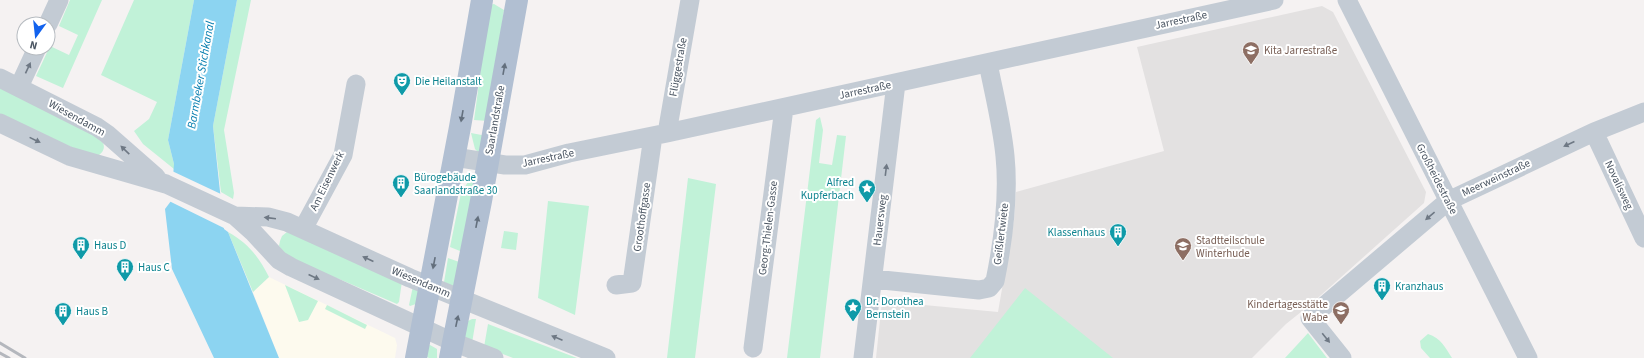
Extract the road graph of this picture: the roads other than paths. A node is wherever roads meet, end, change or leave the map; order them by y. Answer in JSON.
{"nodes":[{"id":1,"x":59,"y":0,"type":"edge"},
{"id":2,"x":482,"y":0,"type":"edge"},
{"id":3,"x":517,"y":0,"type":"edge"},
{"id":4,"x":690,"y":0,"type":"edge"},
{"id":5,"x":1274,"y":0,"type":"edge"},
{"id":6,"x":1347,"y":0,"type":"edge"},
{"id":7,"x":52,"y":16,"type":"edge"},
{"id":8,"x":33,"y":56,"type":"edge"},
{"id":9,"x":988,"y":63,"type":"junction"},
{"id":10,"x":0,"y":78,"type":"edge"},
{"id":11,"x":896,"y":83,"type":"junction"},
{"id":12,"x":356,"y":84,"type":"dead end"},
{"id":13,"x":19,"y":87,"type":"junction"},
{"id":14,"x":784,"y":108,"type":"junction"},
{"id":15,"x":1644,"y":112,"type":"edge"},
{"id":16,"x":0,"y":123,"type":"edge"},
{"id":17,"x":1594,"y":132,"type":"junction"},
{"id":18,"x":660,"y":135,"type":"junction"},
{"id":19,"x":454,"y":157,"type":"junction"},
{"id":20,"x":488,"y":163,"type":"junction"},
{"id":21,"x":166,"y":184,"type":"junction"},
{"id":22,"x":1448,"y":201,"type":"junction"},
{"id":23,"x":234,"y":216,"type":"junction"},
{"id":24,"x":304,"y":229,"type":"junction"},
{"id":25,"x":1644,"y":238,"type":"edge"},
{"id":26,"x":873,"y":279,"type":"junction"},
{"id":27,"x":616,"y":285,"type":"dead end"},
{"id":28,"x":429,"y":286,"type":"junction"},
{"id":29,"x":462,"y":299,"type":"junction"},
{"id":30,"x":422,"y":328,"type":"junction"},
{"id":31,"x":752,"y":348,"type":"dead end"},
{"id":32,"x":451,"y":350,"type":"edge"},
{"id":33,"x":416,"y":358,"type":"edge"},
{"id":34,"x":494,"y":358,"type":"edge"},
{"id":35,"x":606,"y":358,"type":"edge"},
{"id":36,"x":863,"y":358,"type":"edge"},
{"id":37,"x":1342,"y":358,"type":"edge"},
{"id":38,"x":1528,"y":358,"type":"edge"}],
"edges":[{"from":1,"to":7,"type":"street"},
{"from":2,"to":19,"type":"main road","one_way":true},
{"from":20,"to":3,"type":"main road","name":"Saarlandstraße","one_way":true},
{"from":4,"to":18,"type":"street","name":"Flüggestraße"},
{"from":5,"to":9,"type":"street","name":"Jarrestraße"},
{"from":6,"to":22,"type":"street","name":"Großheidestraße"},
{"from":13,"to":8,"type":"street","one_way":true},
{"from":9,"to":11,"type":"street","name":"Jarrestraße"},
{"from":9,"to":26,"type":"street","name":"Geißlertwiete"},
{"from":10,"to":13,"type":"street","name":"Wiesendamm"},
{"from":11,"to":14,"type":"street","name":"Jarrestraße"},
{"from":26,"to":11,"type":"street","name":"Hauersweg","one_way":true},
{"from":12,"to":24,"type":"street","name":"Am Eisenwerk"},
{"from":21,"to":13,"type":"street","name":"Wiesendamm","one_way":true},
{"from":14,"to":18,"type":"street","name":"Jarrestraße"},
{"from":14,"to":31,"type":"street","name":"Georg-Thielen-Gasse"},
{"from":15,"to":17,"type":"street","name":"Meerweinstraße"},
{"from":16,"to":21,"type":"street","name":"Wiesendamm","one_way":true},
{"from":17,"to":22,"type":"street","name":"Meerweinstraße","one_way":true},
{"from":17,"to":25,"type":"street","name":"Novalisweg"},
{"from":18,"to":20,"type":"street","name":"Jarrestraße"},
{"from":18,"to":27,"type":"street","name":"Groothoffgasse"},
{"from":19,"to":20,"type":"street","name":"Jarrestraße"},
{"from":19,"to":28,"type":"main road","one_way":true},
{"from":29,"to":20,"type":"main road","name":"Saarlandstraße","one_way":true},
{"from":21,"to":23,"type":"street","name":"Wiesendamm"},
{"from":22,"to":37,"type":"street","name":"Meerweinstraße","one_way":true},
{"from":22,"to":38,"type":"street","name":"Großheidestraße"},
{"from":24,"to":23,"type":"street","name":"Wiesendamm","one_way":true},
{"from":23,"to":30,"type":"street","name":"Wiesendamm","one_way":true},
{"from":28,"to":24,"type":"street","name":"Wiesendamm","one_way":true},
{"from":26,"to":36,"type":"street","name":"Hauersweg"},
{"from":28,"to":29,"type":"street","name":"Wiesendamm"},
{"from":28,"to":30,"type":"main road"},
{"from":32,"to":29,"type":"main road","name":"Saarlandstraße","one_way":true},
{"from":35,"to":29,"type":"street","name":"Wiesendamm","one_way":true},
{"from":30,"to":32,"type":"street","name":"Wiesendamm"},
{"from":30,"to":33,"type":"main road"},
{"from":32,"to":34,"type":"street","name":"Wiesendamm"}]}
